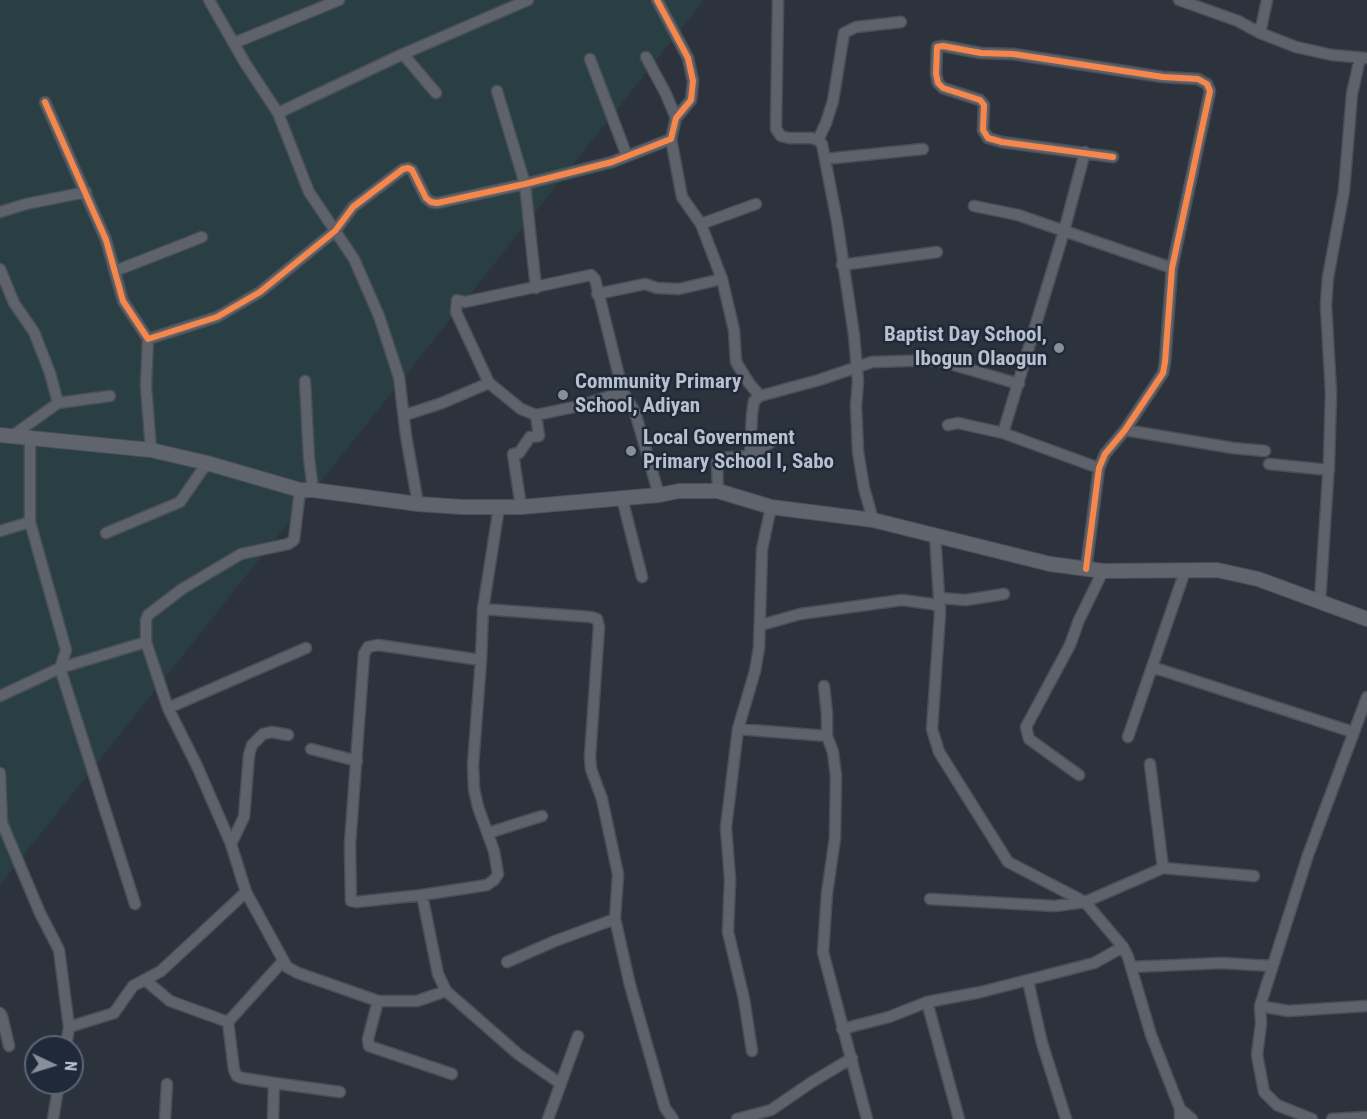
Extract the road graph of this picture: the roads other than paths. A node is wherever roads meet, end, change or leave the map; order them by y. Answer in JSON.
{"nodes":[{"id":1,"x":209,"y":0,"type":"edge"},
{"id":2,"x":339,"y":0,"type":"edge"},
{"id":3,"x":528,"y":0,"type":"edge"},
{"id":4,"x":657,"y":0,"type":"edge"},
{"id":5,"x":778,"y":0,"type":"edge"},
{"id":6,"x":1179,"y":0,"type":"edge"},
{"id":7,"x":1267,"y":0,"type":"edge"},
{"id":8,"x":901,"y":22,"type":"dead end"},
{"id":9,"x":1260,"y":33,"type":"junction"},
{"id":10,"x":234,"y":44,"type":"junction"},
{"id":11,"x":402,"y":54,"type":"junction"},
{"id":12,"x":646,"y":57,"type":"dead end"},
{"id":13,"x":1363,"y":58,"type":"edge"},
{"id":14,"x":590,"y":59,"type":"dead end"},
{"id":15,"x":497,"y":91,"type":"dead end"},
{"id":16,"x":436,"y":93,"type":"dead end"},
{"id":17,"x":45,"y":102,"type":"dead end"},
{"id":18,"x":278,"y":113,"type":"junction"},
{"id":19,"x":676,"y":118,"type":"junction"},
{"id":20,"x":670,"y":139,"type":"junction"},
{"id":21,"x":818,"y":140,"type":"junction"},
{"id":22,"x":923,"y":149,"type":"dead end"},
{"id":23,"x":1085,"y":152,"type":"junction"},
{"id":24,"x":627,"y":156,"type":"junction"},
{"id":25,"x":1113,"y":157,"type":"dead end"},
{"id":26,"x":825,"y":159,"type":"junction"},
{"id":27,"x":525,"y":184,"type":"junction"},
{"id":28,"x":86,"y":192,"type":"junction"},
{"id":29,"x":756,"y":204,"type":"dead end"},
{"id":30,"x":974,"y":206,"type":"dead end"},
{"id":31,"x":0,"y":212,"type":"edge"},
{"id":32,"x":701,"y":224,"type":"junction"},
{"id":33,"x":334,"y":231,"type":"junction"},
{"id":34,"x":1064,"y":231,"type":"junction"},
{"id":35,"x":202,"y":237,"type":"dead end"},
{"id":36,"x":937,"y":252,"type":"dead end"},
{"id":37,"x":842,"y":265,"type":"junction"},
{"id":38,"x":1172,"y":268,"type":"junction"},
{"id":39,"x":0,"y":269,"type":"edge"},
{"id":40,"x":115,"y":271,"type":"junction"},
{"id":41,"x":722,"y":279,"type":"junction"},
{"id":42,"x":536,"y":288,"type":"junction"},
{"id":43,"x":597,"y":294,"type":"junction"},
{"id":44,"x":148,"y":339,"type":"junction"},
{"id":45,"x":855,"y":368,"type":"junction"},
{"id":46,"x":305,"y":381,"type":"dead end"},
{"id":47,"x":489,"y":383,"type":"junction"},
{"id":48,"x":1019,"y":384,"type":"junction"},
{"id":49,"x":623,"y":392,"type":"junction"},
{"id":50,"x":110,"y":396,"type":"dead end"},
{"id":51,"x":760,"y":396,"type":"junction"},
{"id":52,"x":58,"y":404,"type":"junction"},
{"id":53,"x":405,"y":415,"type":"junction"},
{"id":54,"x":536,"y":415,"type":"junction"},
{"id":55,"x":948,"y":425,"type":"dead end"},
{"id":56,"x":1125,"y":430,"type":"junction"},
{"id":57,"x":1003,"y":433,"type":"junction"},
{"id":58,"x":6,"y":436,"type":"edge"},
{"id":59,"x":30,"y":439,"type":"junction"},
{"id":60,"x":771,"y":442,"type":"dead end"},
{"id":61,"x":151,"y":450,"type":"junction"},
{"id":62,"x":1265,"y":451,"type":"dead end"},
{"id":63,"x":750,"y":456,"type":"junction"},
{"id":64,"x":207,"y":463,"type":"junction"},
{"id":65,"x":1269,"y":464,"type":"dead end"},
{"id":66,"x":1099,"y":468,"type":"junction"},
{"id":67,"x":1329,"y":470,"type":"junction"},
{"id":68,"x":306,"y":490,"type":"junction"},
{"id":69,"x":718,"y":490,"type":"junction"},
{"id":70,"x":659,"y":495,"type":"junction"},
{"id":71,"x":622,"y":498,"type":"junction"},
{"id":72,"x":418,"y":504,"type":"junction"},
{"id":73,"x":499,"y":507,"type":"junction"},
{"id":74,"x":521,"y":507,"type":"junction"},
{"id":75,"x":771,"y":507,"type":"junction"},
{"id":76,"x":873,"y":520,"type":"junction"},
{"id":77,"x":30,"y":522,"type":"junction"},
{"id":78,"x":0,"y":531,"type":"edge"},
{"id":79,"x":106,"y":533,"type":"dead end"},
{"id":80,"x":934,"y":534,"type":"junction"},
{"id":81,"x":1086,"y":569,"type":"junction"},
{"id":82,"x":1103,"y":571,"type":"junction"},
{"id":83,"x":1185,"y":571,"type":"junction"},
{"id":84,"x":642,"y":577,"type":"dead end"},
{"id":85,"x":1004,"y":594,"type":"dead end"},
{"id":86,"x":1320,"y":601,"type":"junction"},
{"id":87,"x":939,"y":603,"type":"junction"},
{"id":88,"x":483,"y":609,"type":"junction"},
{"id":89,"x":1367,"y":619,"type":"edge"},
{"id":90,"x":761,"y":625,"type":"junction"},
{"id":91,"x":146,"y":642,"type":"junction"},
{"id":92,"x":306,"y":648,"type":"dead end"},
{"id":93,"x":481,"y":660,"type":"junction"},
{"id":94,"x":60,"y":668,"type":"junction"},
{"id":95,"x":1152,"y":668,"type":"junction"},
{"id":96,"x":824,"y":687,"type":"dead end"},
{"id":97,"x":0,"y":696,"type":"edge"},
{"id":98,"x":1367,"y":697,"type":"edge"},
{"id":99,"x":168,"y":708,"type":"junction"},
{"id":100,"x":738,"y":729,"type":"junction"},
{"id":101,"x":1353,"y":732,"type":"junction"},
{"id":102,"x":288,"y":735,"type":"dead end"},
{"id":103,"x":827,"y":736,"type":"junction"},
{"id":104,"x":1128,"y":737,"type":"dead end"},
{"id":105,"x":311,"y":749,"type":"dead end"},
{"id":106,"x":357,"y":761,"type":"junction"},
{"id":107,"x":1150,"y":764,"type":"dead end"},
{"id":108,"x":0,"y":773,"type":"edge"},
{"id":109,"x":1078,"y":775,"type":"dead end"},
{"id":110,"x":542,"y":816,"type":"dead end"},
{"id":111,"x":488,"y":833,"type":"junction"},
{"id":112,"x":231,"y":844,"type":"junction"},
{"id":113,"x":1163,"y":868,"type":"junction"},
{"id":114,"x":1254,"y":876,"type":"dead end"},
{"id":115,"x":246,"y":892,"type":"junction"},
{"id":116,"x":422,"y":895,"type":"junction"},
{"id":117,"x":930,"y":899,"type":"dead end"},
{"id":118,"x":1085,"y":902,"type":"junction"},
{"id":119,"x":135,"y":904,"type":"dead end"},
{"id":120,"x":615,"y":919,"type":"junction"},
{"id":121,"x":1124,"y":947,"type":"junction"},
{"id":122,"x":283,"y":961,"type":"junction"},
{"id":123,"x":507,"y":962,"type":"dead end"},
{"id":124,"x":1272,"y":966,"type":"junction"},
{"id":125,"x":1131,"y":967,"type":"junction"},
{"id":126,"x":145,"y":980,"type":"junction"},
{"id":127,"x":1028,"y":981,"type":"junction"},
{"id":128,"x":446,"y":991,"type":"junction"},
{"id":129,"x":378,"y":1001,"type":"junction"},
{"id":130,"x":927,"y":1002,"type":"junction"},
{"id":131,"x":1260,"y":1006,"type":"junction"},
{"id":132,"x":1367,"y":1006,"type":"edge"},
{"id":133,"x":0,"y":1013,"type":"edge"},
{"id":134,"x":228,"y":1022,"type":"junction"},
{"id":135,"x":69,"y":1027,"type":"junction"},
{"id":136,"x":842,"y":1029,"type":"junction"},
{"id":137,"x":68,"y":1035,"type":"edge"},
{"id":138,"x":578,"y":1036,"type":"dead end"},
{"id":139,"x":9,"y":1046,"type":"dead end"},
{"id":140,"x":752,"y":1051,"type":"dead end"},
{"id":141,"x":852,"y":1058,"type":"junction"},
{"id":142,"x":452,"y":1074,"type":"dead end"},
{"id":143,"x":274,"y":1083,"type":"junction"},
{"id":144,"x":167,"y":1084,"type":"dead end"},
{"id":145,"x":561,"y":1084,"type":"junction"},
{"id":146,"x":340,"y":1092,"type":"dead end"},
{"id":147,"x":57,"y":1095,"type":"edge"},
{"id":148,"x":773,"y":1114,"type":"edge"},
{"id":149,"x":1180,"y":1114,"type":"edge"},
{"id":150,"x":1367,"y":1117,"type":"edge"},
{"id":151,"x":53,"y":1119,"type":"edge"},
{"id":152,"x":165,"y":1119,"type":"edge"},
{"id":153,"x":273,"y":1119,"type":"edge"},
{"id":154,"x":548,"y":1119,"type":"edge"},
{"id":155,"x":674,"y":1119,"type":"edge"},
{"id":156,"x":737,"y":1119,"type":"edge"},
{"id":157,"x":867,"y":1119,"type":"edge"},
{"id":158,"x":959,"y":1119,"type":"edge"},
{"id":159,"x":1066,"y":1119,"type":"edge"},
{"id":160,"x":1192,"y":1119,"type":"edge"},
{"id":161,"x":1312,"y":1119,"type":"edge"},
{"id":162,"x":1332,"y":1119,"type":"edge"}],
"edges":[{"from":1,"to":10,"type":"street"},
{"from":2,"to":10,"type":"street"},
{"from":3,"to":11,"type":"street"},
{"from":4,"to":19,"type":"street"},
{"from":5,"to":21,"type":"street"},
{"from":6,"to":9,"type":"street"},
{"from":7,"to":9,"type":"street"},
{"from":8,"to":21,"type":"street"},
{"from":9,"to":13,"type":"street"},
{"from":10,"to":18,"type":"street"},
{"from":11,"to":16,"type":"street"},
{"from":11,"to":18,"type":"street"},
{"from":12,"to":19,"type":"street"},
{"from":13,"to":67,"type":"street"},
{"from":14,"to":24,"type":"street"},
{"from":15,"to":27,"type":"street"},
{"from":17,"to":28,"type":"street"},
{"from":18,"to":33,"type":"street"},
{"from":19,"to":20,"type":"street"},
{"from":20,"to":24,"type":"street"},
{"from":20,"to":32,"type":"street"},
{"from":21,"to":26,"type":"street"},
{"from":22,"to":26,"type":"street"},
{"from":23,"to":25,"type":"street"},
{"from":23,"to":34,"type":"street"},
{"from":23,"to":38,"type":"street"},
{"from":24,"to":27,"type":"street"},
{"from":26,"to":37,"type":"street"},
{"from":27,"to":33,"type":"street"},
{"from":27,"to":42,"type":"street"},
{"from":28,"to":31,"type":"street"},
{"from":28,"to":40,"type":"street"},
{"from":29,"to":32,"type":"street"},
{"from":30,"to":34,"type":"street"},
{"from":32,"to":41,"type":"street"},
{"from":33,"to":44,"type":"street"},
{"from":33,"to":53,"type":"street"},
{"from":34,"to":38,"type":"street"},
{"from":34,"to":48,"type":"street"},
{"from":35,"to":40,"type":"street"},
{"from":36,"to":37,"type":"street"},
{"from":37,"to":45,"type":"street"},
{"from":38,"to":56,"type":"street"},
{"from":39,"to":52,"type":"street"},
{"from":40,"to":44,"type":"street"},
{"from":41,"to":43,"type":"street"},
{"from":41,"to":51,"type":"street"},
{"from":42,"to":43,"type":"street"},
{"from":42,"to":47,"type":"street"},
{"from":43,"to":49,"type":"street"},
{"from":44,"to":61,"type":"street"},
{"from":45,"to":48,"type":"street"},
{"from":45,"to":51,"type":"street"},
{"from":45,"to":76,"type":"street"},
{"from":46,"to":68,"type":"street"},
{"from":47,"to":53,"type":"street"},
{"from":47,"to":54,"type":"street"},
{"from":48,"to":57,"type":"street"},
{"from":49,"to":54,"type":"street"},
{"from":49,"to":70,"type":"street"},
{"from":50,"to":52,"type":"street"},
{"from":51,"to":63,"type":"street"},
{"from":52,"to":58,"type":"street"},
{"from":53,"to":72,"type":"street"},
{"from":54,"to":74,"type":"street"},
{"from":55,"to":57,"type":"street"},
{"from":56,"to":62,"type":"street"},
{"from":56,"to":66,"type":"street"},
{"from":57,"to":66,"type":"street"},
{"from":58,"to":59,"type":"main road"},
{"from":59,"to":61,"type":"main road"},
{"from":59,"to":77,"type":"street"},
{"from":60,"to":63,"type":"street"},
{"from":61,"to":64,"type":"main road"},
{"from":63,"to":69,"type":"street"},
{"from":64,"to":68,"type":"main road"},
{"from":64,"to":79,"type":"street"},
{"from":65,"to":67,"type":"street"},
{"from":66,"to":81,"type":"street"},
{"from":67,"to":86,"type":"street"},
{"from":68,"to":72,"type":"main road"},
{"from":68,"to":91,"type":"street"},
{"from":69,"to":70,"type":"main road"},
{"from":69,"to":75,"type":"main road"},
{"from":70,"to":71,"type":"main road"},
{"from":71,"to":74,"type":"main road"},
{"from":71,"to":84,"type":"street"},
{"from":72,"to":73,"type":"main road"},
{"from":73,"to":74,"type":"main road"},
{"from":73,"to":88,"type":"street"},
{"from":75,"to":76,"type":"main road"},
{"from":75,"to":90,"type":"street"},
{"from":76,"to":80,"type":"main road"},
{"from":77,"to":78,"type":"street"},
{"from":77,"to":94,"type":"street"},
{"from":80,"to":81,"type":"main road"},
{"from":80,"to":87,"type":"street"},
{"from":81,"to":82,"type":"main road"},
{"from":82,"to":83,"type":"main road"},
{"from":82,"to":109,"type":"street"},
{"from":83,"to":86,"type":"main road"},
{"from":83,"to":95,"type":"street"},
{"from":85,"to":87,"type":"street"},
{"from":86,"to":89,"type":"main road"},
{"from":87,"to":90,"type":"street"},
{"from":87,"to":118,"type":"street"},
{"from":88,"to":93,"type":"street"},
{"from":88,"to":120,"type":"street"},
{"from":90,"to":100,"type":"street"},
{"from":91,"to":94,"type":"street"},
{"from":91,"to":99,"type":"street"},
{"from":92,"to":99,"type":"street"},
{"from":93,"to":106,"type":"street"},
{"from":93,"to":111,"type":"street"},
{"from":94,"to":97,"type":"street"},
{"from":94,"to":119,"type":"street"},
{"from":95,"to":101,"type":"street"},
{"from":95,"to":104,"type":"street"},
{"from":96,"to":103,"type":"street"},
{"from":98,"to":101,"type":"street"},
{"from":99,"to":112,"type":"street"},
{"from":100,"to":103,"type":"street"},
{"from":100,"to":140,"type":"street"},
{"from":101,"to":124,"type":"street"},
{"from":102,"to":112,"type":"street"},
{"from":103,"to":136,"type":"street"},
{"from":105,"to":106,"type":"street"},
{"from":106,"to":116,"type":"street"},
{"from":107,"to":113,"type":"street"},
{"from":108,"to":135,"type":"street"},
{"from":110,"to":111,"type":"street"},
{"from":111,"to":116,"type":"street"},
{"from":112,"to":115,"type":"street"},
{"from":113,"to":114,"type":"street"},
{"from":113,"to":118,"type":"street"},
{"from":115,"to":122,"type":"street"},
{"from":115,"to":126,"type":"street"},
{"from":116,"to":128,"type":"street"},
{"from":117,"to":118,"type":"street"},
{"from":118,"to":121,"type":"street"},
{"from":120,"to":123,"type":"street"},
{"from":120,"to":155,"type":"street"},
{"from":121,"to":125,"type":"street"},
{"from":121,"to":127,"type":"street"},
{"from":122,"to":129,"type":"street"},
{"from":122,"to":134,"type":"street"},
{"from":124,"to":125,"type":"street"},
{"from":124,"to":131,"type":"street"},
{"from":125,"to":149,"type":"street"},
{"from":126,"to":134,"type":"street"},
{"from":126,"to":135,"type":"street"},
{"from":127,"to":130,"type":"street"},
{"from":127,"to":159,"type":"street"},
{"from":128,"to":129,"type":"street"},
{"from":128,"to":145,"type":"street"},
{"from":129,"to":142,"type":"street"},
{"from":130,"to":136,"type":"street"},
{"from":130,"to":158,"type":"street"},
{"from":131,"to":132,"type":"street"},
{"from":131,"to":161,"type":"street"},
{"from":133,"to":139,"type":"street"},
{"from":134,"to":143,"type":"street"},
{"from":135,"to":137,"type":"street"},
{"from":136,"to":141,"type":"street"},
{"from":138,"to":145,"type":"street"},
{"from":141,"to":148,"type":"street"},
{"from":141,"to":157,"type":"street"},
{"from":143,"to":146,"type":"street"},
{"from":143,"to":153,"type":"street"},
{"from":144,"to":152,"type":"street"},
{"from":145,"to":154,"type":"street"},
{"from":147,"to":151,"type":"street"},
{"from":148,"to":156,"type":"street"},
{"from":149,"to":160,"type":"street"},
{"from":150,"to":162,"type":"street"}]}
